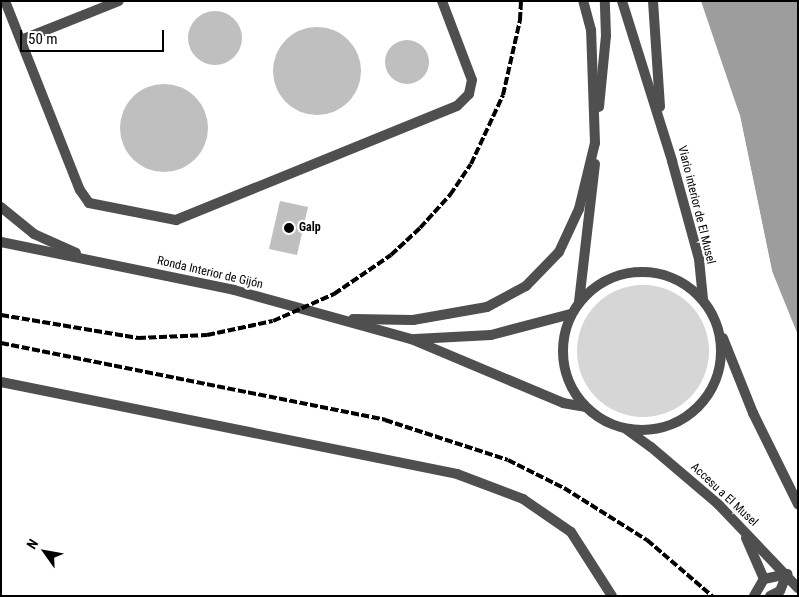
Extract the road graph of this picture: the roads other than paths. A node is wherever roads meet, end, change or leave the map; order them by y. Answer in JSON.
{"nodes":[{"id":1,"x":6,"y":1,"type":"edge"},
{"id":2,"x":118,"y":1,"type":"edge"},
{"id":3,"x":442,"y":1,"type":"edge"},
{"id":4,"x":582,"y":1,"type":"edge"},
{"id":5,"x":605,"y":1,"type":"edge"},
{"id":6,"x":622,"y":1,"type":"edge"},
{"id":7,"x":653,"y":1,"type":"edge"},
{"id":8,"x":21,"y":40,"type":"junction"},
{"id":9,"x":660,"y":118,"type":"junction"},
{"id":10,"x":595,"y":143,"type":"junction"},
{"id":11,"x":1,"y":208,"type":"edge"},
{"id":12,"x":1,"y":242,"type":"edge"},
{"id":13,"x":93,"y":260,"type":"junction"},
{"id":14,"x":702,"y":299,"type":"junction"},
{"id":15,"x":579,"y":302,"type":"junction"},
{"id":16,"x":572,"y":314,"type":"junction"},
{"id":17,"x":337,"y":319,"type":"junction"},
{"id":18,"x":718,"y":326,"type":"junction"},
{"id":19,"x":411,"y":339,"type":"junction"},
{"id":20,"x":1,"y":382,"type":"edge"},
{"id":21,"x":585,"y":408,"type":"junction"},
{"id":22,"x":625,"y":429,"type":"junction"},
{"id":23,"x":798,"y":504,"type":"edge"},
{"id":24,"x":740,"y":526,"type":"junction"},
{"id":25,"x":787,"y":574,"type":"junction"},
{"id":26,"x":764,"y":580,"type":"junction"},
{"id":27,"x":798,"y":588,"type":"edge"},
{"id":28,"x":612,"y":596,"type":"edge"},
{"id":29,"x":754,"y":596,"type":"edge"},
{"id":30,"x":770,"y":596,"type":"edge"}],
"edges":[{"from":1,"to":8,"type":"lane"},
{"from":2,"to":8,"type":"lane"},
{"from":3,"to":8,"type":"lane"},
{"from":4,"to":10,"type":"lane"},
{"from":5,"to":10,"type":"lane"},
{"from":6,"to":9,"type":"lane","name":"Viario interior de El Musel"},
{"from":7,"to":9,"type":"lane","name":"Viario interior de El Musel"},
{"from":9,"to":14,"type":"lane","name":"Viario interior de El Musel"},
{"from":10,"to":15,"type":"lane"},
{"from":10,"to":17,"type":"lane"},
{"from":11,"to":13,"type":"lane"},
{"from":12,"to":13,"type":"lane","name":"Ronda Interior de Gijón"},
{"from":13,"to":17,"type":"lane","name":"Ronda Interior de Gijón"},
{"from":14,"to":15,"type":"lane","name":"Accesu a El Musel"},
{"from":14,"to":18,"type":"lane","name":"Accesu a El Musel"},
{"from":15,"to":16,"type":"lane","name":"Accesu a El Musel"},
{"from":16,"to":19,"type":"lane","name":"Ronda Interior de Gijón"},
{"from":16,"to":21,"type":"lane","name":"Accesu a El Musel"},
{"from":17,"to":19,"type":"lane","name":"Ronda Interior de Gijón"},
{"from":18,"to":22,"type":"lane","name":"Accesu a El Musel"},
{"from":18,"to":23,"type":"lane","name":"Accesu a El Musel"},
{"from":19,"to":21,"type":"lane","name":"Ronda Interior de Gijón"},
{"from":20,"to":28,"type":"lane"},
{"from":21,"to":22,"type":"lane","name":"Accesu a El Musel"},
{"from":22,"to":24,"type":"lane","name":"Accesu a El Musel"},
{"from":24,"to":25,"type":"lane","name":"Accesu a El Musel"},
{"from":24,"to":26,"type":"lane"},
{"from":25,"to":26,"type":"lane"},
{"from":25,"to":27,"type":"lane","name":"Accesu a El Musel"},
{"from":25,"to":30,"type":"lane"},
{"from":26,"to":29,"type":"lane"}]}
